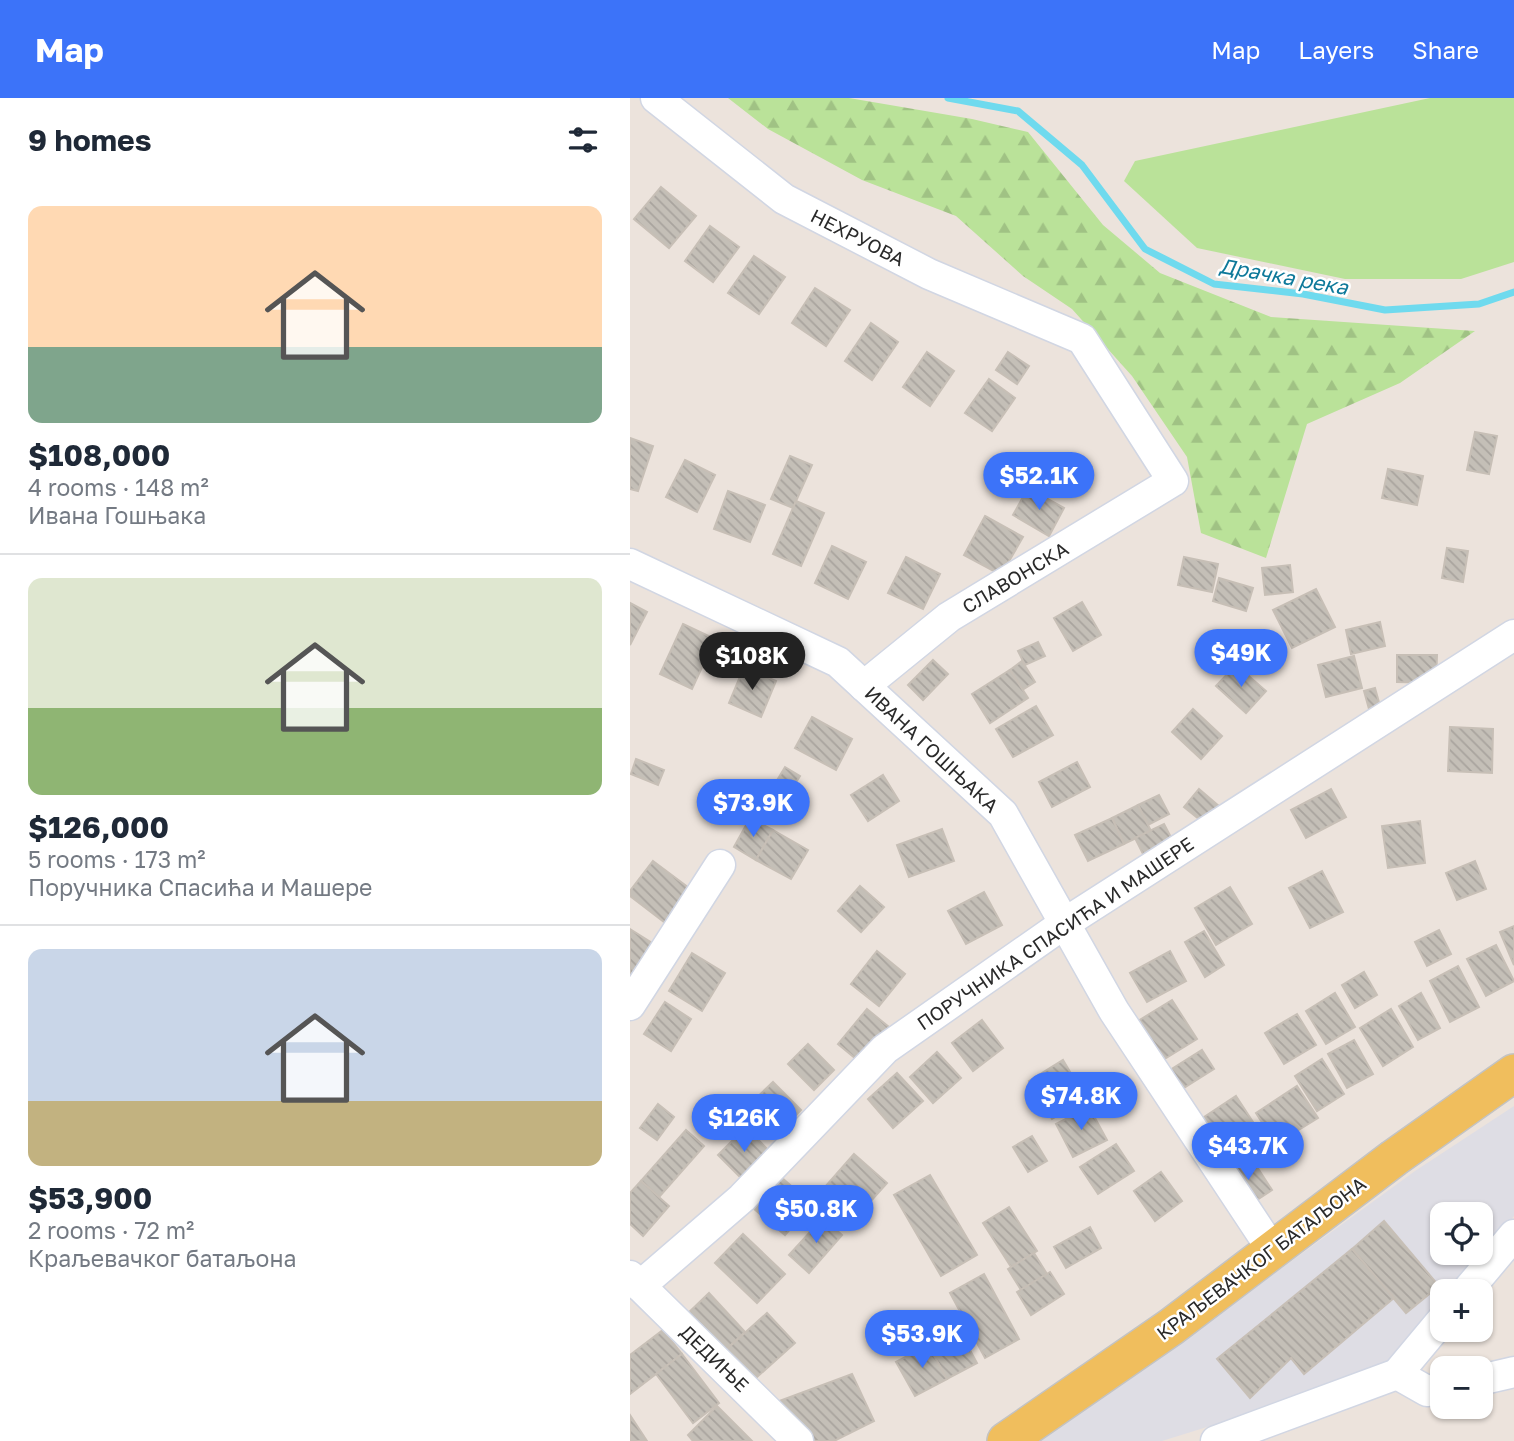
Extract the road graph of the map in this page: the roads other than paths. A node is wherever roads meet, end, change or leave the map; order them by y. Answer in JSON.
{"nodes":[{"id":1,"x":656,"y":98,"type":"edge"},
{"id":2,"x":1082,"y":339,"type":"joint"},
{"id":3,"x":630,"y":564,"type":"edge"},
{"id":4,"x":1514,"y":635,"type":"edge"},
{"id":5,"x":864,"y":686,"type":"junction"},
{"id":6,"x":720,"y":865,"type":"dead end"},
{"id":7,"x":1065,"y":923,"type":"junction"},
{"id":8,"x":630,"y":1005,"type":"edge"},
{"id":9,"x":1514,"y":1073,"type":"edge"},
{"id":10,"x":1514,"y":1235,"type":"edge"},
{"id":11,"x":1273,"y":1251,"type":"junction"},
{"id":12,"x":1477,"y":1279,"type":"edge"},
{"id":13,"x":635,"y":1281,"type":"edge"},
{"id":14,"x":1430,"y":1334,"type":"edge"},
{"id":15,"x":1514,"y":1372,"type":"edge"},
{"id":16,"x":1397,"y":1374,"type":"junction"},
{"id":17,"x":1493,"y":1377,"type":"edge"},
{"id":18,"x":1430,"y":1390,"type":"edge"},
{"id":19,"x":798,"y":1441,"type":"edge"},
{"id":20,"x":1006,"y":1441,"type":"edge"},
{"id":21,"x":1216,"y":1441,"type":"edge"}],
"edges":[{"from":1,"to":2,"type":"street","name":"НЕХРУОВА"},
{"from":2,"to":5,"type":"street","name":"СЛАВОНСКА"},
{"from":3,"to":5,"type":"street","name":"ИВАНА ГОШЊАКА"},
{"from":4,"to":7,"type":"street","name":"ПОРУЧНИКА СПАСИЋА И МАШЕРЕ"},
{"from":5,"to":7,"type":"street","name":"ИВАНА ГОШЊАКА"},
{"from":6,"to":8,"type":"street"},
{"from":7,"to":11,"type":"street","name":"ИВАНА ГОШЊАКА"},
{"from":7,"to":13,"type":"street","name":"ПОРУЧНИКА СПАСИЋА И МАШЕРЕ"},
{"from":9,"to":11,"type":"main road","name":"КРАЉЕВАЧКОГ БАТАЉОНА"},
{"from":10,"to":12,"type":"street"},
{"from":11,"to":20,"type":"main road","name":"КРАЉЕВАЧКОГ БАТАЉОНА"},
{"from":13,"to":19,"type":"street","name":"ДЕДИЊЕ"},
{"from":14,"to":16,"type":"street"},
{"from":15,"to":17,"type":"street"},
{"from":16,"to":18,"type":"street"},
{"from":16,"to":21,"type":"street"}]}
